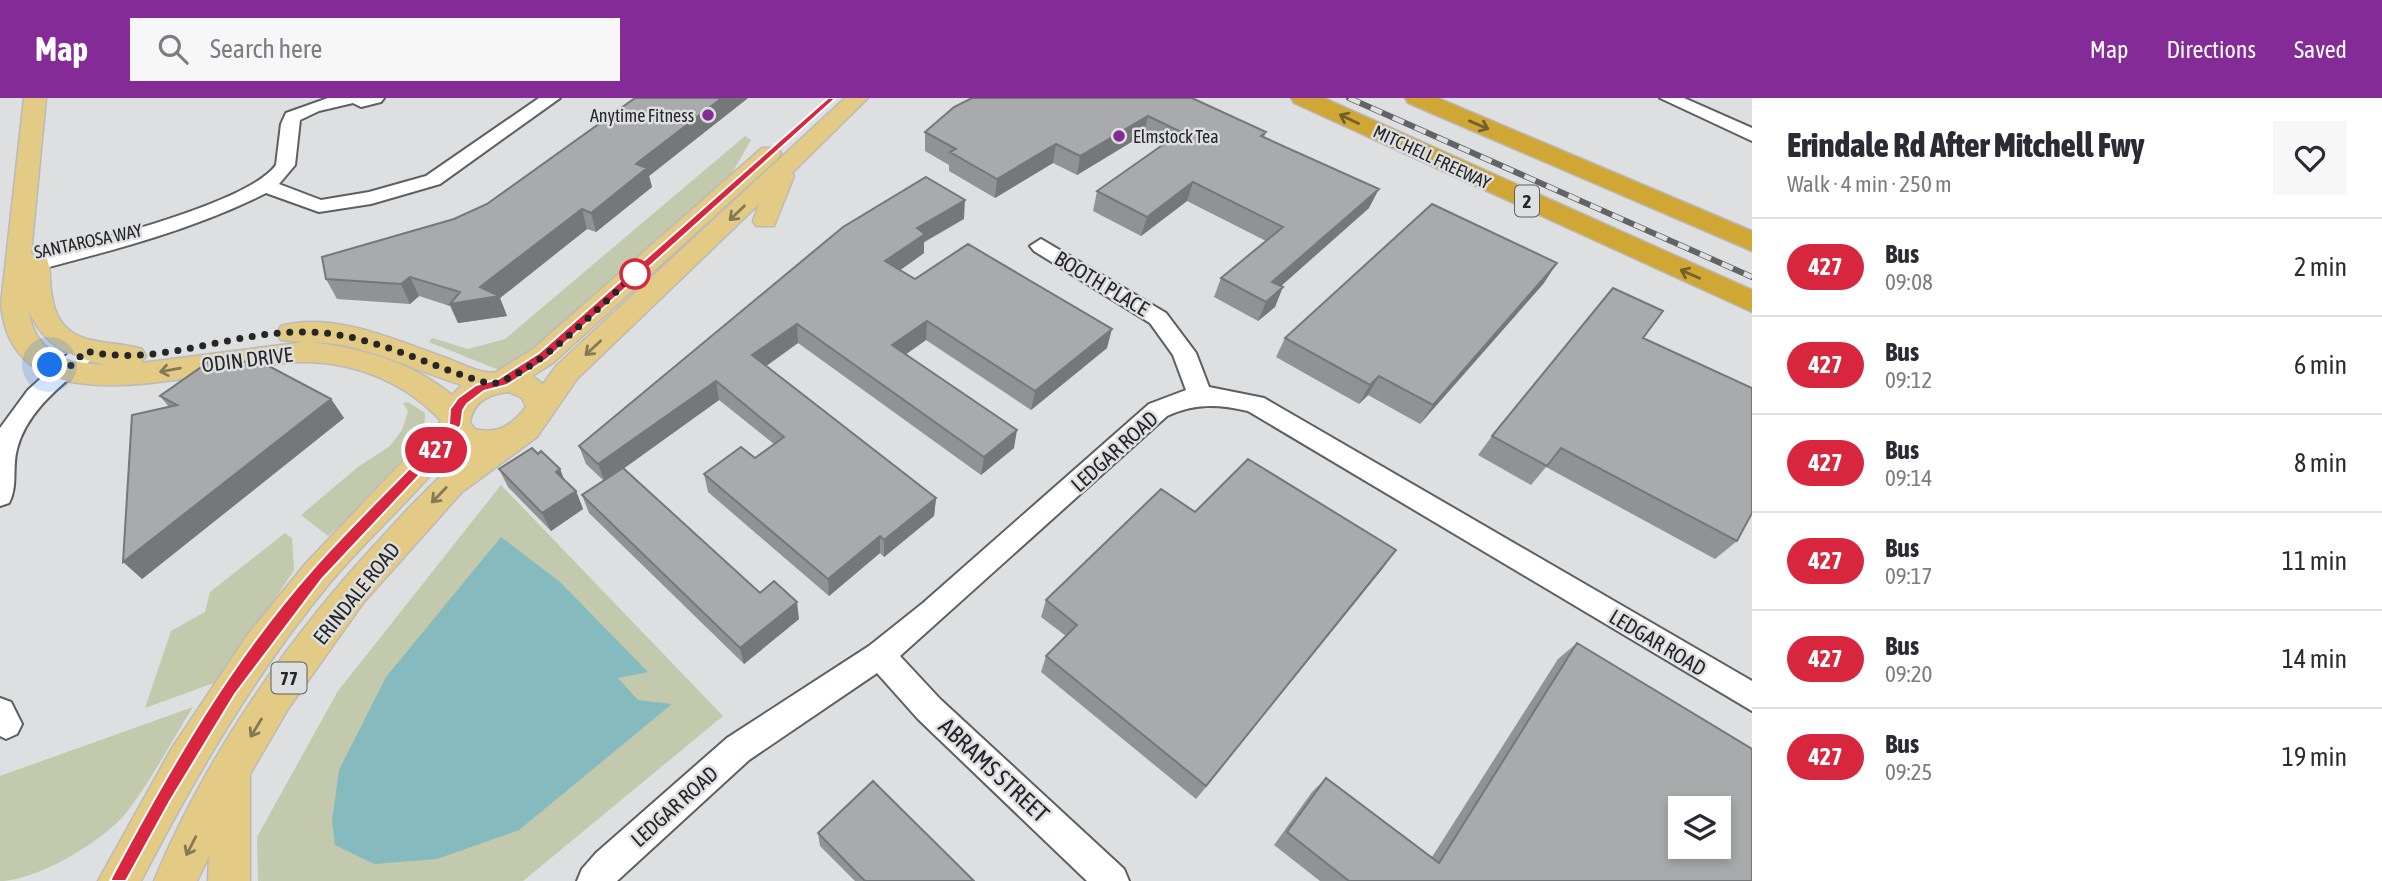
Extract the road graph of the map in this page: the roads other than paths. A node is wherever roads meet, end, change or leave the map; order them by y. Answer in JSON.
{"nodes":[{"id":1,"x":35,"y":98,"type":"edge"},
{"id":2,"x":49,"y":98,"type":"edge"},
{"id":3,"x":351,"y":98,"type":"edge"},
{"id":4,"x":360,"y":98,"type":"edge"},
{"id":5,"x":375,"y":98,"type":"edge"},
{"id":6,"x":551,"y":98,"type":"edge"},
{"id":7,"x":831,"y":98,"type":"edge"},
{"id":8,"x":857,"y":98,"type":"edge"},
{"id":9,"x":1303,"y":98,"type":"edge"},
{"id":10,"x":1417,"y":98,"type":"edge"},
{"id":11,"x":1670,"y":98,"type":"edge"},
{"id":12,"x":1752,"y":135,"type":"edge"},
{"id":13,"x":789,"y":163,"type":"junction"},
{"id":14,"x":267,"y":186,"type":"junction"},
{"id":15,"x":765,"y":221,"type":"dead end"},
{"id":16,"x":1752,"y":242,"type":"edge"},
{"id":17,"x":1041,"y":246,"type":"dead end"},
{"id":18,"x":27,"y":259,"type":"junction"},
{"id":19,"x":1752,"y":302,"type":"edge"},
{"id":20,"x":86,"y":351,"type":"junction"},
{"id":21,"x":64,"y":372,"type":"junction"},
{"id":22,"x":496,"y":383,"type":"junction"},
{"id":23,"x":1200,"y":394,"type":"junction"},
{"id":24,"x":540,"y":406,"type":"junction"},
{"id":25,"x":455,"y":421,"type":"junction"},
{"id":26,"x":507,"y":440,"type":"junction"},
{"id":27,"x":0,"y":496,"type":"edge"},
{"id":28,"x":880,"y":655,"type":"junction"},
{"id":29,"x":1752,"y":697,"type":"edge"},
{"id":30,"x":232,"y":769,"type":"junction"},
{"id":31,"x":142,"y":837,"type":"junction"},
{"id":32,"x":595,"y":875,"type":"edge"},
{"id":33,"x":94,"y":881,"type":"edge"},
{"id":34,"x":119,"y":881,"type":"edge"},
{"id":35,"x":174,"y":881,"type":"edge"},
{"id":36,"x":229,"y":881,"type":"edge"},
{"id":37,"x":1112,"y":881,"type":"edge"}],
"edges":[{"from":1,"to":18,"type":"main road"},
{"from":2,"to":18,"type":"main road"},
{"from":3,"to":14,"type":"street","name":"SANTAROSA WAY"},
{"from":4,"to":5,"type":"street"},
{"from":6,"to":14,"type":"street"},
{"from":7,"to":22,"type":"main road","name":"ERINDALE ROAD","number":"77"},
{"from":8,"to":13,"type":"main road","name":"ERINDALE ROAD","number":"77"},
{"from":19,"to":9,"type":"highway","name":"MITCHELL FREEWAY","number":"2","one_way":true},
{"from":10,"to":16,"type":"highway","one_way":true},
{"from":11,"to":12,"type":"street"},
{"from":13,"to":15,"type":"main road"},
{"from":13,"to":24,"type":"main road","name":"ERINDALE ROAD","number":"77","one_way":true},
{"from":14,"to":18,"type":"street","name":"SANTAROSA WAY"},
{"from":17,"to":23,"type":"street","name":"BOOTH PLACE"},
{"from":18,"to":20,"type":"main road"},
{"from":18,"to":21,"type":"main road"},
{"from":20,"to":21,"type":"street"},
{"from":20,"to":22,"type":"main road"},
{"from":25,"to":21,"type":"main road","name":"ODIN DRIVE","one_way":true},
{"from":21,"to":27,"type":"street"},
{"from":22,"to":24,"type":"main road"},
{"from":22,"to":25,"type":"main road","name":"ERINDALE ROAD","number":"77"},
{"from":23,"to":28,"type":"street","name":"LEDGAR ROAD"},
{"from":23,"to":29,"type":"street","name":"LEDGAR ROAD"},
{"from":24,"to":26,"type":"main road","name":"ERINDALE ROAD","number":"77"},
{"from":25,"to":26,"type":"main road"},
{"from":25,"to":31,"type":"main road","name":"ERINDALE ROAD","number":"77"},
{"from":26,"to":30,"type":"main road","name":"ERINDALE ROAD","number":"77","one_way":true},
{"from":28,"to":32,"type":"street","name":"LEDGAR ROAD"},
{"from":28,"to":37,"type":"street","name":"ABRAMS STREET"},
{"from":30,"to":35,"type":"main road","name":"ERINDALE ROAD","number":"77","one_way":true},
{"from":30,"to":36,"type":"main road"},
{"from":31,"to":33,"type":"main road"},
{"from":31,"to":34,"type":"main road","name":"ERINDALE ROAD","number":"77"}]}
